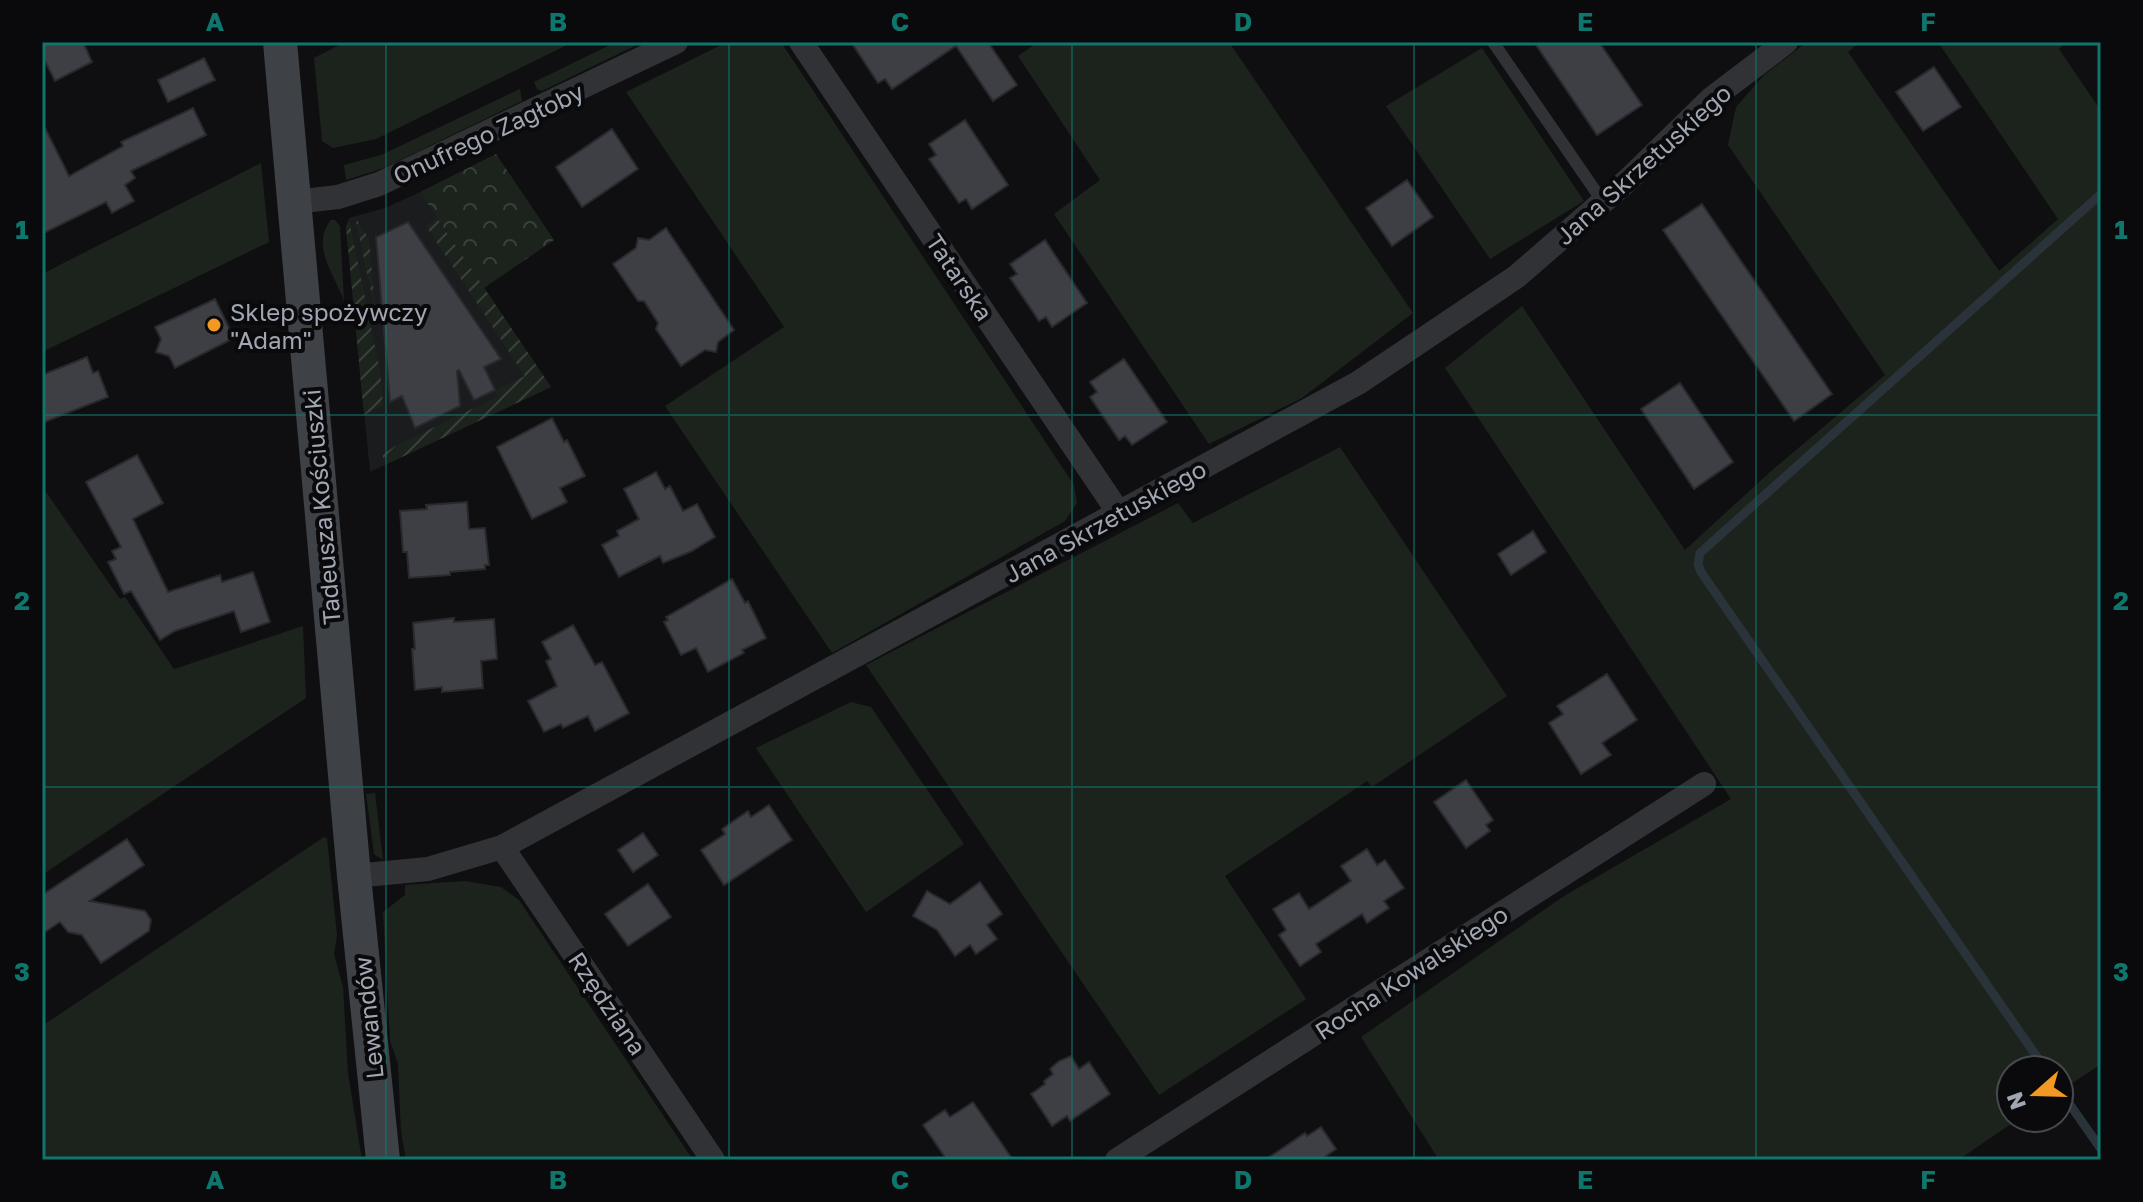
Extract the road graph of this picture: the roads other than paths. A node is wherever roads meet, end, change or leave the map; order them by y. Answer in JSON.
{"nodes":[{"id":1,"x":280,"y":42,"type":"edge"},
{"id":2,"x":676,"y":42,"type":"edge"},
{"id":3,"x":801,"y":42,"type":"edge"},
{"id":4,"x":1493,"y":42,"type":"edge"},
{"id":5,"x":1786,"y":42,"type":"edge"},
{"id":6,"x":294,"y":202,"type":"junction"},
{"id":7,"x":1603,"y":202,"type":"junction"},
{"id":8,"x":1119,"y":513,"type":"junction"},
{"id":9,"x":1704,"y":784,"type":"dead end"},
{"id":10,"x":502,"y":847,"type":"junction"},
{"id":11,"x":354,"y":876,"type":"junction"},
{"id":12,"x":383,"y":1160,"type":"edge"},
{"id":13,"x":713,"y":1160,"type":"edge"},
{"id":14,"x":1117,"y":1160,"type":"edge"}],
"edges":[{"from":1,"to":6,"type":"street","name":"Tadeusza Kościuszki"},
{"from":2,"to":6,"type":"street","name":"Onufrego Zagłoby"},
{"from":3,"to":8,"type":"street","name":"Tatarska"},
{"from":4,"to":7,"type":"lane"},
{"from":5,"to":7,"type":"street","name":"Jana Skrzetuskiego"},
{"from":6,"to":11,"type":"street","name":"Tadeusza Kościuszki"},
{"from":7,"to":8,"type":"street","name":"Jana Skrzetuskiego"},
{"from":8,"to":10,"type":"street","name":"Jana Skrzetuskiego"},
{"from":9,"to":14,"type":"street","name":"Rocha Kowalskiego"},
{"from":10,"to":11,"type":"street","name":"Jana Skrzetuskiego"},
{"from":10,"to":13,"type":"street","name":"Rzędziana"},
{"from":11,"to":12,"type":"street","name":"Lewandów"}]}
